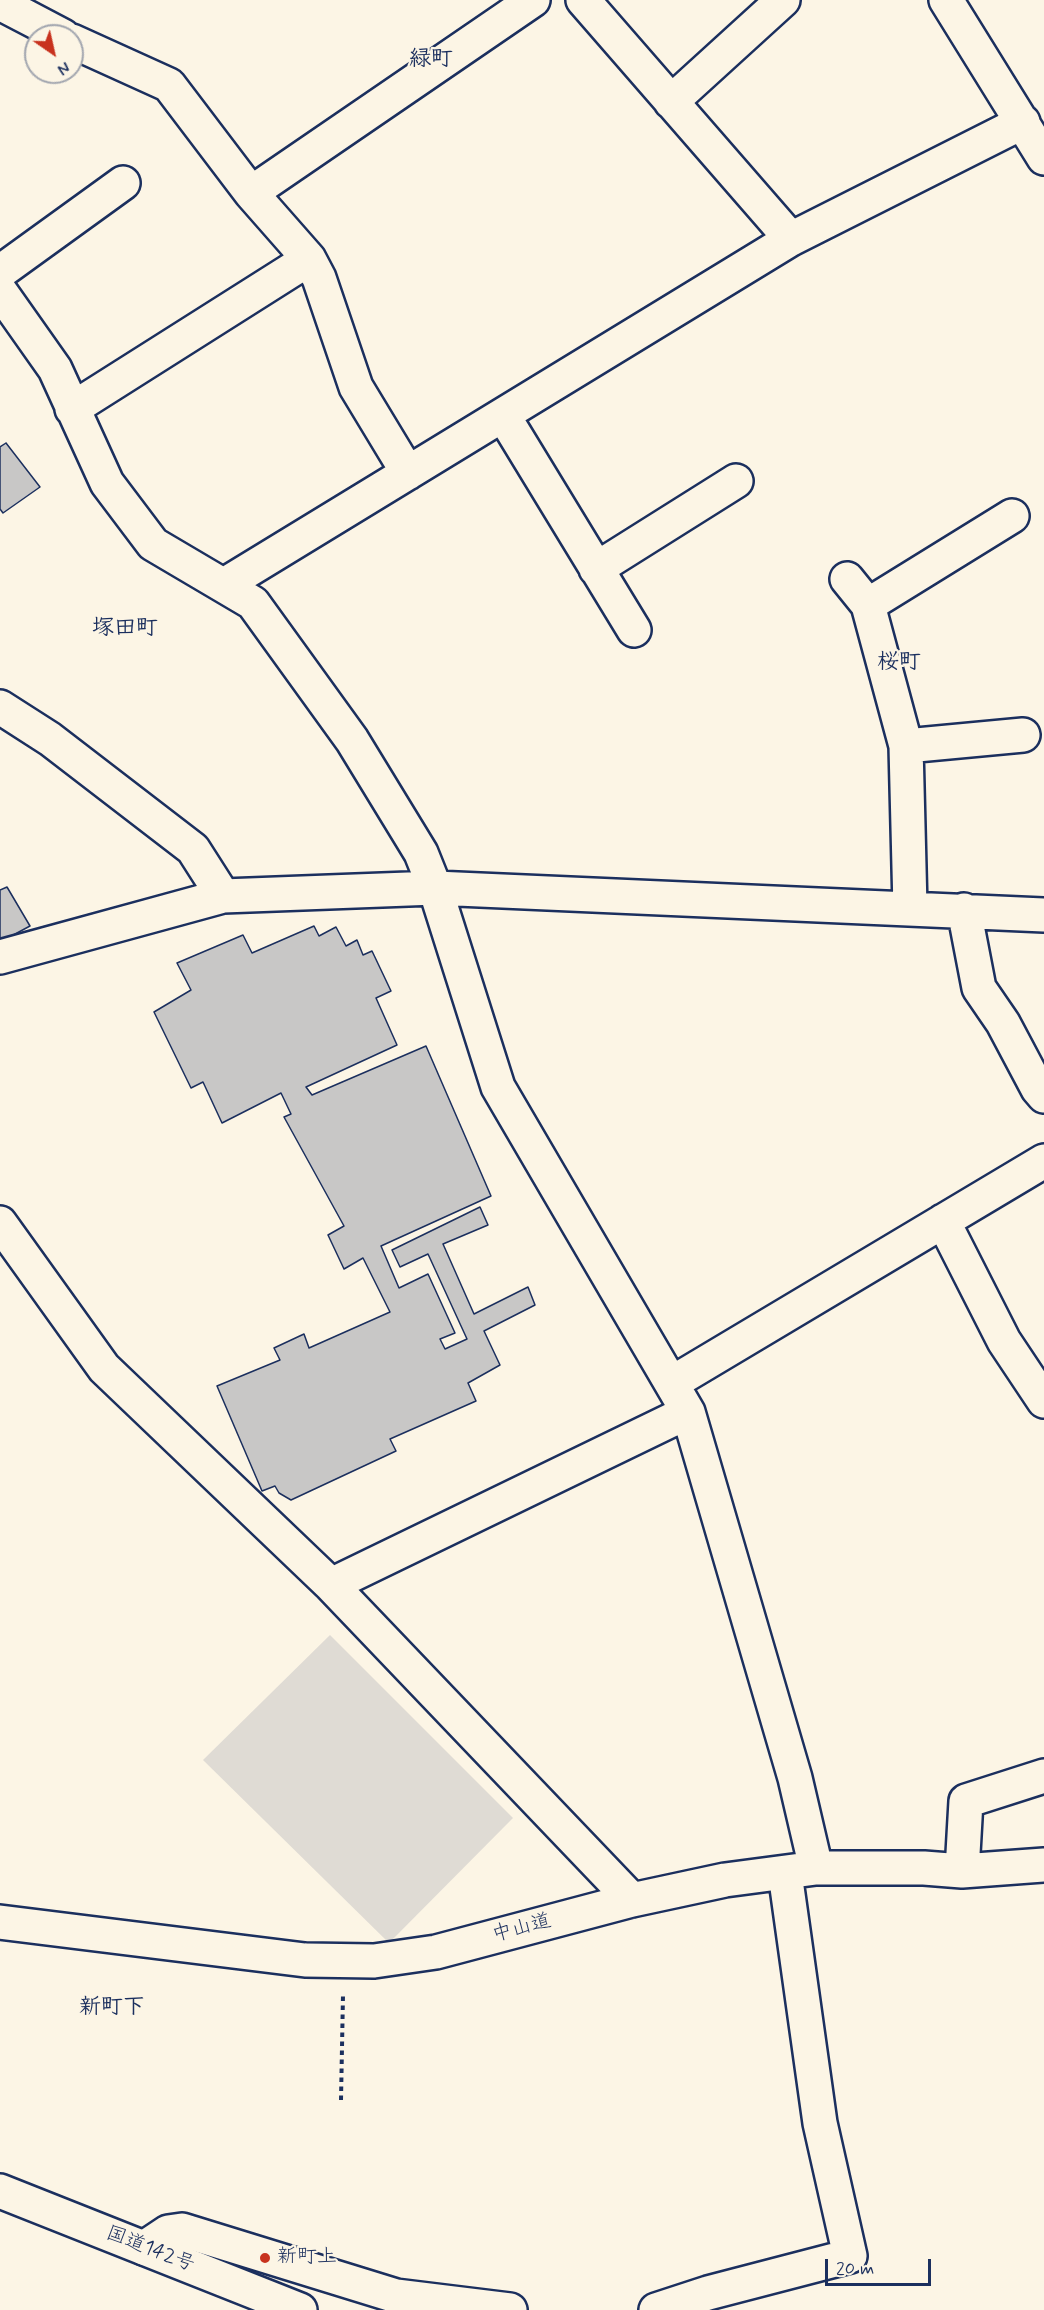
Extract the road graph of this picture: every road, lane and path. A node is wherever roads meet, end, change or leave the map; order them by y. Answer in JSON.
{"nodes":[{"id":1,"x":532,"y":0,"type":"edge"},
{"id":2,"x":583,"y":0,"type":"edge"},
{"id":3,"x":783,"y":0,"type":"edge"},
{"id":4,"x":946,"y":0,"type":"edge"},
{"id":5,"x":0,"y":3,"type":"edge"},
{"id":6,"x":40,"y":24,"type":"edge"},
{"id":7,"x":84,"y":46,"type":"edge"},
{"id":8,"x":671,"y":102,"type":"junction"},
{"id":9,"x":1023,"y":122,"type":"junction"},
{"id":10,"x":1044,"y":158,"type":"edge"},
{"id":11,"x":123,"y":183,"type":"dead end"},
{"id":12,"x":251,"y":193,"type":"junction"},
{"id":13,"x":791,"y":239,"type":"junction"},
{"id":14,"x":309,"y":259,"type":"junction"},
{"id":15,"x":0,"y":272,"type":"edge"},
{"id":16,"x":0,"y":291,"type":"edge"},
{"id":17,"x":72,"y":409,"type":"junction"},
{"id":18,"x":503,"y":415,"type":"junction"},
{"id":19,"x":408,"y":473,"type":"junction"},
{"id":20,"x":736,"y":481,"type":"dead end"},
{"id":21,"x":1012,"y":516,"type":"dead end"},
{"id":22,"x":596,"y":569,"type":"junction"},
{"id":23,"x":848,"y":579,"type":"dead end"},
{"id":24,"x":224,"y":585,"type":"junction"},
{"id":25,"x":868,"y":605,"type":"junction"},
{"id":26,"x":634,"y":630,"type":"dead end"},
{"id":27,"x":0,"y":706,"type":"edge"},
{"id":28,"x":1023,"y":735,"type":"dead end"},
{"id":29,"x":906,"y":746,"type":"junction"},
{"id":30,"x":435,"y":888,"type":"junction"},
{"id":31,"x":224,"y":896,"type":"junction"},
{"id":32,"x":910,"y":908,"type":"junction"},
{"id":33,"x":964,"y":910,"type":"junction"},
{"id":34,"x":1044,"y":915,"type":"edge"},
{"id":35,"x":0,"y":957,"type":"edge"},
{"id":36,"x":1044,"y":1096,"type":"edge"},
{"id":37,"x":1044,"y":1161,"type":"edge"},
{"id":38,"x":943,"y":1221,"type":"junction"},
{"id":39,"x":0,"y":1223,"type":"edge"},
{"id":40,"x":672,"y":1383,"type":"junction"},
{"id":41,"x":1044,"y":1401,"type":"edge"},
{"id":42,"x":688,"y":1412,"type":"junction"},
{"id":43,"x":331,"y":1585,"type":"junction"},
{"id":44,"x":1044,"y":1776,"type":"edge"},
{"id":45,"x":1044,"y":1864,"type":"edge"},
{"id":46,"x":801,"y":1871,"type":"junction"},
{"id":47,"x":962,"y":1871,"type":"junction"},
{"id":48,"x":632,"y":1900,"type":"junction"},
{"id":49,"x":0,"y":1922,"type":"edge"},
{"id":50,"x":343,"y":1998,"type":"dead end"},
{"id":51,"x":341,"y":2100,"type":"dead end"},
{"id":52,"x":0,"y":2191,"type":"edge"},
{"id":53,"x":144,"y":2248,"type":"junction"},
{"id":54,"x":300,"y":2310,"type":"edge"},
{"id":55,"x":510,"y":2310,"type":"edge"},
{"id":56,"x":656,"y":2310,"type":"edge"}],
"edges":[{"from":1,"to":12,"type":"main road"},
{"from":2,"to":8,"type":"main road"},
{"from":3,"to":8,"type":"main road"},
{"from":4,"to":9,"type":"main road"},
{"from":5,"to":6,"type":"main road"},
{"from":7,"to":12,"type":"main road"},
{"from":8,"to":13,"type":"main road"},
{"from":9,"to":10,"type":"main road"},
{"from":9,"to":13,"type":"main road"},
{"from":11,"to":15,"type":"main road"},
{"from":12,"to":14,"type":"main road"},
{"from":13,"to":18,"type":"main road"},
{"from":14,"to":17,"type":"main road"},
{"from":14,"to":19,"type":"main road"},
{"from":16,"to":17,"type":"main road"},
{"from":17,"to":24,"type":"main road"},
{"from":18,"to":19,"type":"main road"},
{"from":18,"to":22,"type":"main road"},
{"from":19,"to":24,"type":"main road"},
{"from":20,"to":22,"type":"main road"},
{"from":21,"to":25,"type":"main road"},
{"from":22,"to":26,"type":"main road"},
{"from":23,"to":25,"type":"main road"},
{"from":24,"to":30,"type":"main road"},
{"from":25,"to":29,"type":"main road"},
{"from":27,"to":31,"type":"main road"},
{"from":28,"to":29,"type":"main road"},
{"from":29,"to":32,"type":"main road"},
{"from":30,"to":31,"type":"main road"},
{"from":30,"to":32,"type":"main road"},
{"from":30,"to":40,"type":"main road"},
{"from":31,"to":35,"type":"main road"},
{"from":32,"to":33,"type":"main road"},
{"from":33,"to":34,"type":"main road"},
{"from":33,"to":36,"type":"main road"},
{"from":37,"to":38,"type":"main road"},
{"from":38,"to":40,"type":"main road"},
{"from":38,"to":41,"type":"main road"},
{"from":39,"to":43,"type":"main road"},
{"from":40,"to":42,"type":"main road"},
{"from":42,"to":43,"type":"main road"},
{"from":42,"to":46,"type":"main road"},
{"from":43,"to":48,"type":"main road"},
{"from":44,"to":47,"type":"main road"},
{"from":45,"to":47,"type":"main road","name":"中山道"},
{"from":46,"to":47,"type":"main road","name":"中山道"},
{"from":46,"to":48,"type":"main road","name":"中山道"},
{"from":46,"to":56,"type":"main road"},
{"from":48,"to":49,"type":"main road","name":"中山道"},
{"from":50,"to":51,"type":"path"},
{"from":52,"to":53,"type":"main road","name":"国道142号"},
{"from":53,"to":54,"type":"main road","name":"国道142号"},
{"from":53,"to":55,"type":"main road"}]}
